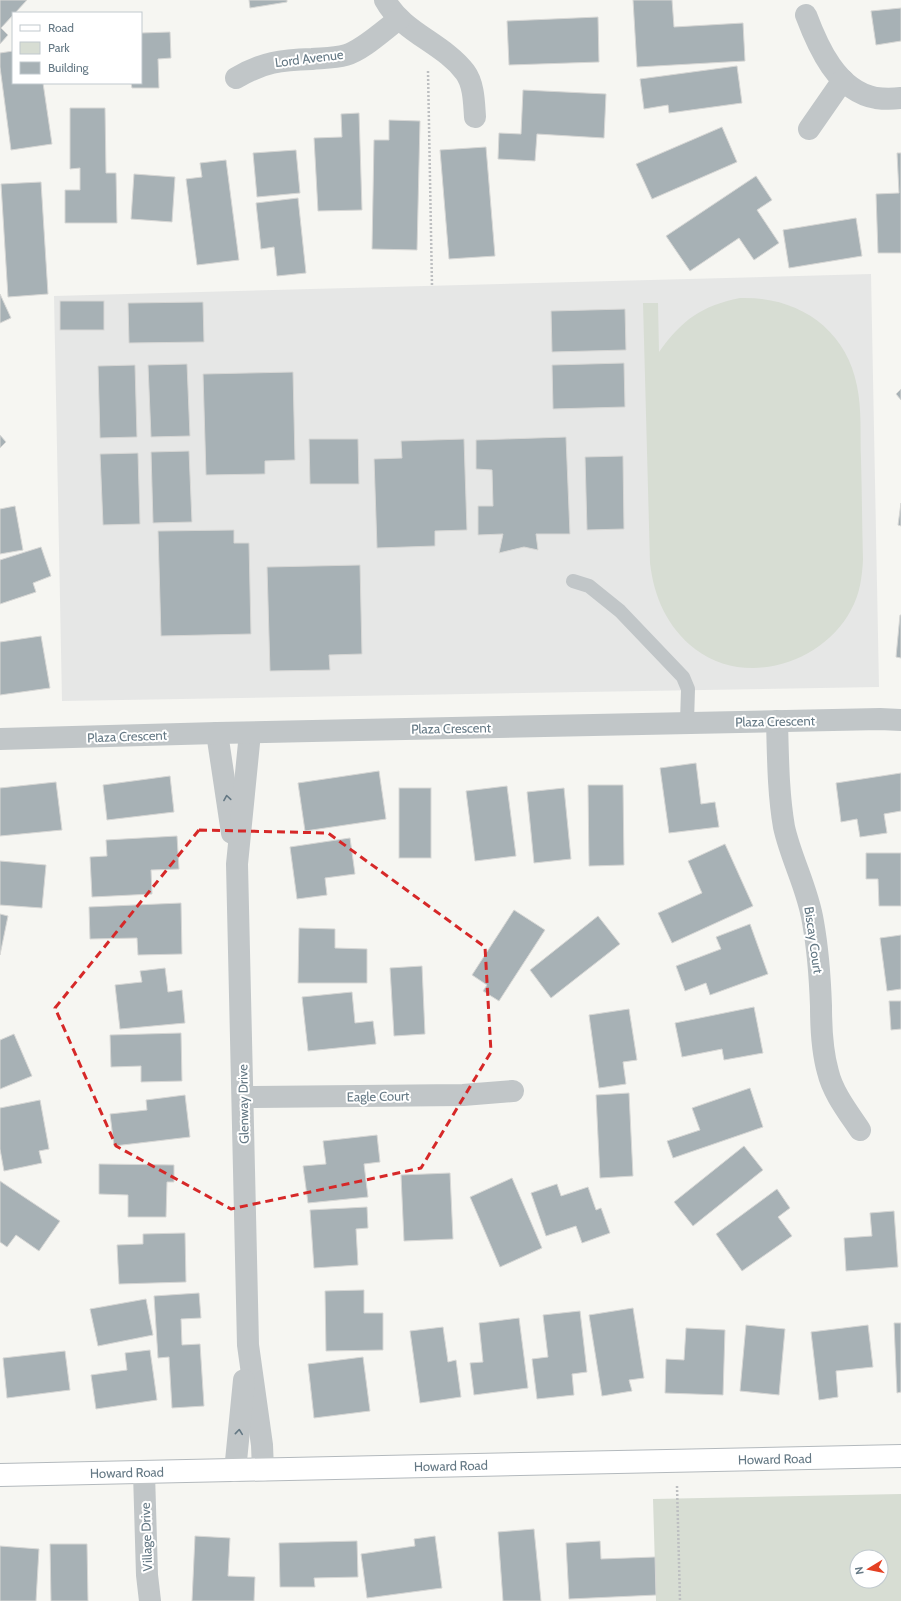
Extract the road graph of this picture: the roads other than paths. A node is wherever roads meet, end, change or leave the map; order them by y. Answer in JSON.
{"nodes":[{"id":1,"x":385,"y":0,"type":"edge"},
{"id":2,"x":806,"y":15,"type":"dead end"},
{"id":3,"x":399,"y":19,"type":"junction"},
{"id":4,"x":236,"y":78,"type":"dead end"},
{"id":5,"x":843,"y":80,"type":"junction"},
{"id":6,"x":901,"y":98,"type":"edge"},
{"id":7,"x":475,"y":117,"type":"dead end"},
{"id":8,"x":809,"y":129,"type":"dead end"},
{"id":9,"x":573,"y":581,"type":"dead end"},
{"id":10,"x":901,"y":720,"type":"edge"},
{"id":11,"x":777,"y":721,"type":"junction"},
{"id":12,"x":687,"y":722,"type":"junction"},
{"id":13,"x":217,"y":733,"type":"junction"},
{"id":14,"x":250,"y":733,"type":"junction"},
{"id":15,"x":0,"y":739,"type":"edge"},
{"id":16,"x":237,"y":864,"type":"junction"},
{"id":17,"x":513,"y":1091,"type":"dead end"},
{"id":18,"x":243,"y":1097,"type":"junction"},
{"id":19,"x":860,"y":1130,"type":"dead end"},
{"id":20,"x":248,"y":1345,"type":"junction"},
{"id":21,"x":901,"y":1456,"type":"edge"},
{"id":22,"x":262,"y":1470,"type":"junction"},
{"id":23,"x":235,"y":1471,"type":"junction"},
{"id":24,"x":144,"y":1473,"type":"junction"},
{"id":25,"x":0,"y":1476,"type":"edge"},
{"id":26,"x":150,"y":1601,"type":"edge"}],
"edges":[{"from":1,"to":3,"type":"street"},
{"from":2,"to":5,"type":"street"},
{"from":3,"to":4,"type":"street","name":"Lord Avenue"},
{"from":3,"to":7,"type":"street"},
{"from":5,"to":6,"type":"street"},
{"from":5,"to":8,"type":"street"},
{"from":9,"to":12,"type":"lane"},
{"from":10,"to":11,"type":"street","name":"Plaza Crescent"},
{"from":11,"to":12,"type":"street","name":"Plaza Crescent"},
{"from":11,"to":19,"type":"street","name":"Biscay Court"},
{"from":12,"to":14,"type":"street","name":"Plaza Crescent"},
{"from":13,"to":14,"type":"street","name":"Plaza Crescent"},
{"from":13,"to":15,"type":"street","name":"Plaza Crescent"},
{"from":16,"to":13,"type":"street","name":"Glenway Drive","one_way":true},
{"from":14,"to":16,"type":"street","name":"Glenway Drive"},
{"from":16,"to":18,"type":"street","name":"Glenway Drive"},
{"from":17,"to":18,"type":"street","name":"Eagle Court"},
{"from":18,"to":20,"type":"street","name":"Glenway Drive"},
{"from":20,"to":22,"type":"street","name":"Glenway Drive"},
{"from":23,"to":20,"type":"street","name":"Glenway Drive","one_way":true},
{"from":21,"to":22,"type":"main road","name":"Howard Road"},
{"from":22,"to":23,"type":"main road","name":"Howard Road"},
{"from":23,"to":24,"type":"main road","name":"Howard Road"},
{"from":24,"to":25,"type":"main road","name":"Howard Road"},
{"from":24,"to":26,"type":"street","name":"Village Drive"}]}
